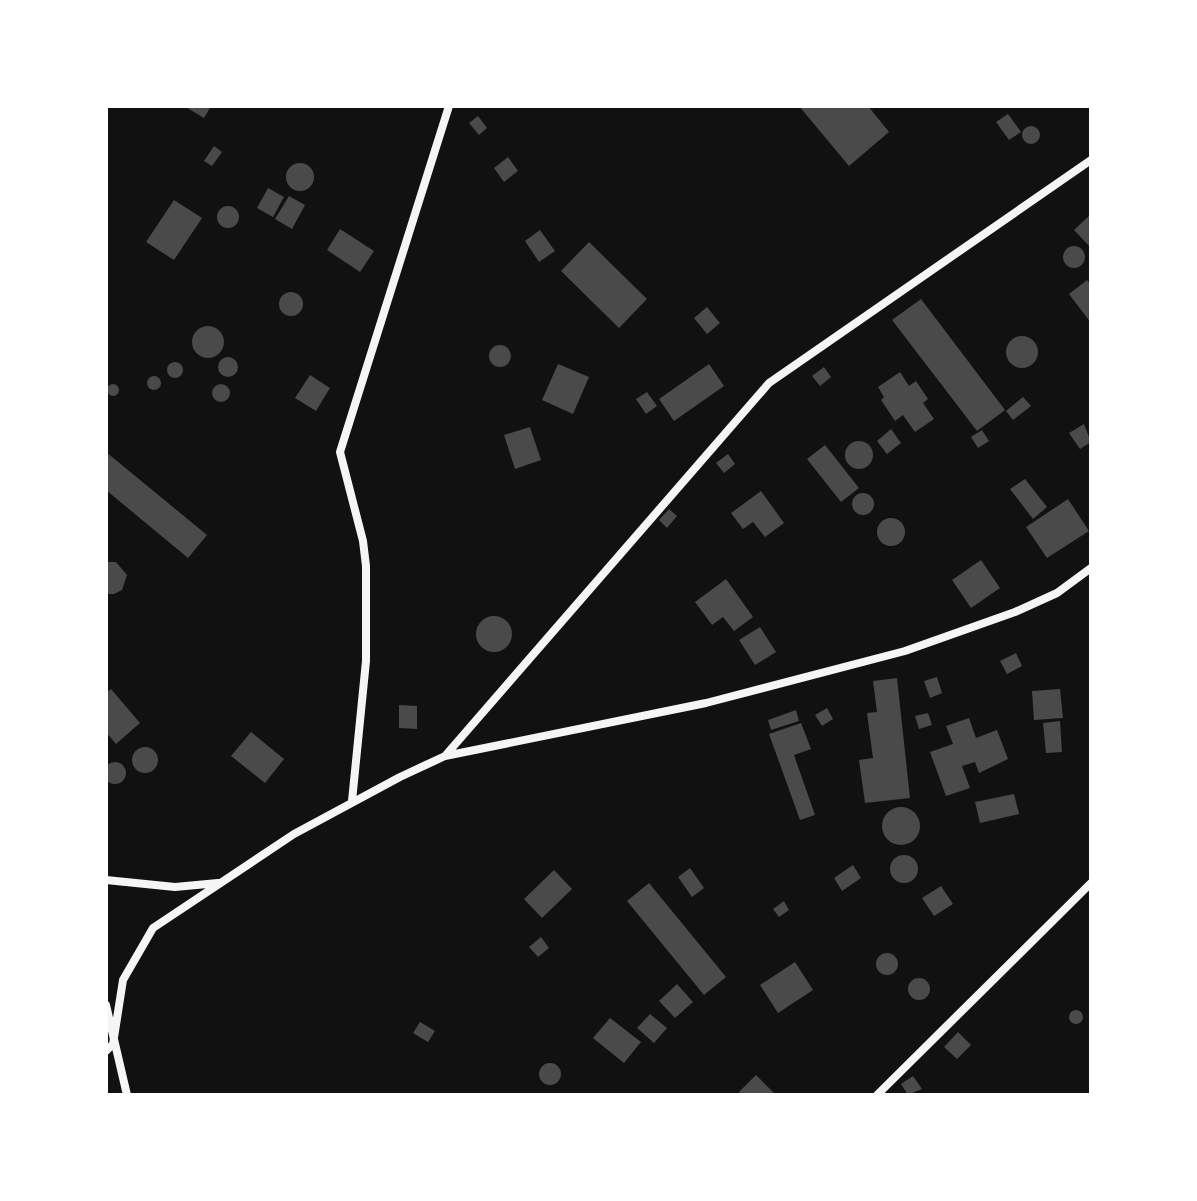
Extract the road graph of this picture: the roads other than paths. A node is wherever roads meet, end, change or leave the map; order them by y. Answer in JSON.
{"nodes":[{"id":1,"x":449,"y":106,"type":"edge"},
{"id":2,"x":1091,"y":160,"type":"edge"},
{"id":3,"x":1091,"y":568,"type":"edge"},
{"id":4,"x":445,"y":756,"type":"junction"},
{"id":5,"x":352,"y":801,"type":"junction"},
{"id":6,"x":106,"y":880,"type":"edge"},
{"id":7,"x":222,"y":882,"type":"junction"},
{"id":8,"x":1091,"y":883,"type":"edge"},
{"id":9,"x":106,"y":1005,"type":"edge"},
{"id":10,"x":110,"y":1047,"type":"edge"},
{"id":11,"x":127,"y":1095,"type":"edge"},
{"id":12,"x":877,"y":1095,"type":"edge"}],
"edges":[{"from":1,"to":5,"type":"street"},
{"from":2,"to":4,"type":"street"},
{"from":3,"to":4,"type":"street"},
{"from":4,"to":5,"type":"street"},
{"from":5,"to":7,"type":"street"},
{"from":6,"to":7,"type":"street"},
{"from":7,"to":10,"type":"street"},
{"from":8,"to":12,"type":"street"},
{"from":9,"to":10,"type":"street"},
{"from":10,"to":11,"type":"street"}]}
